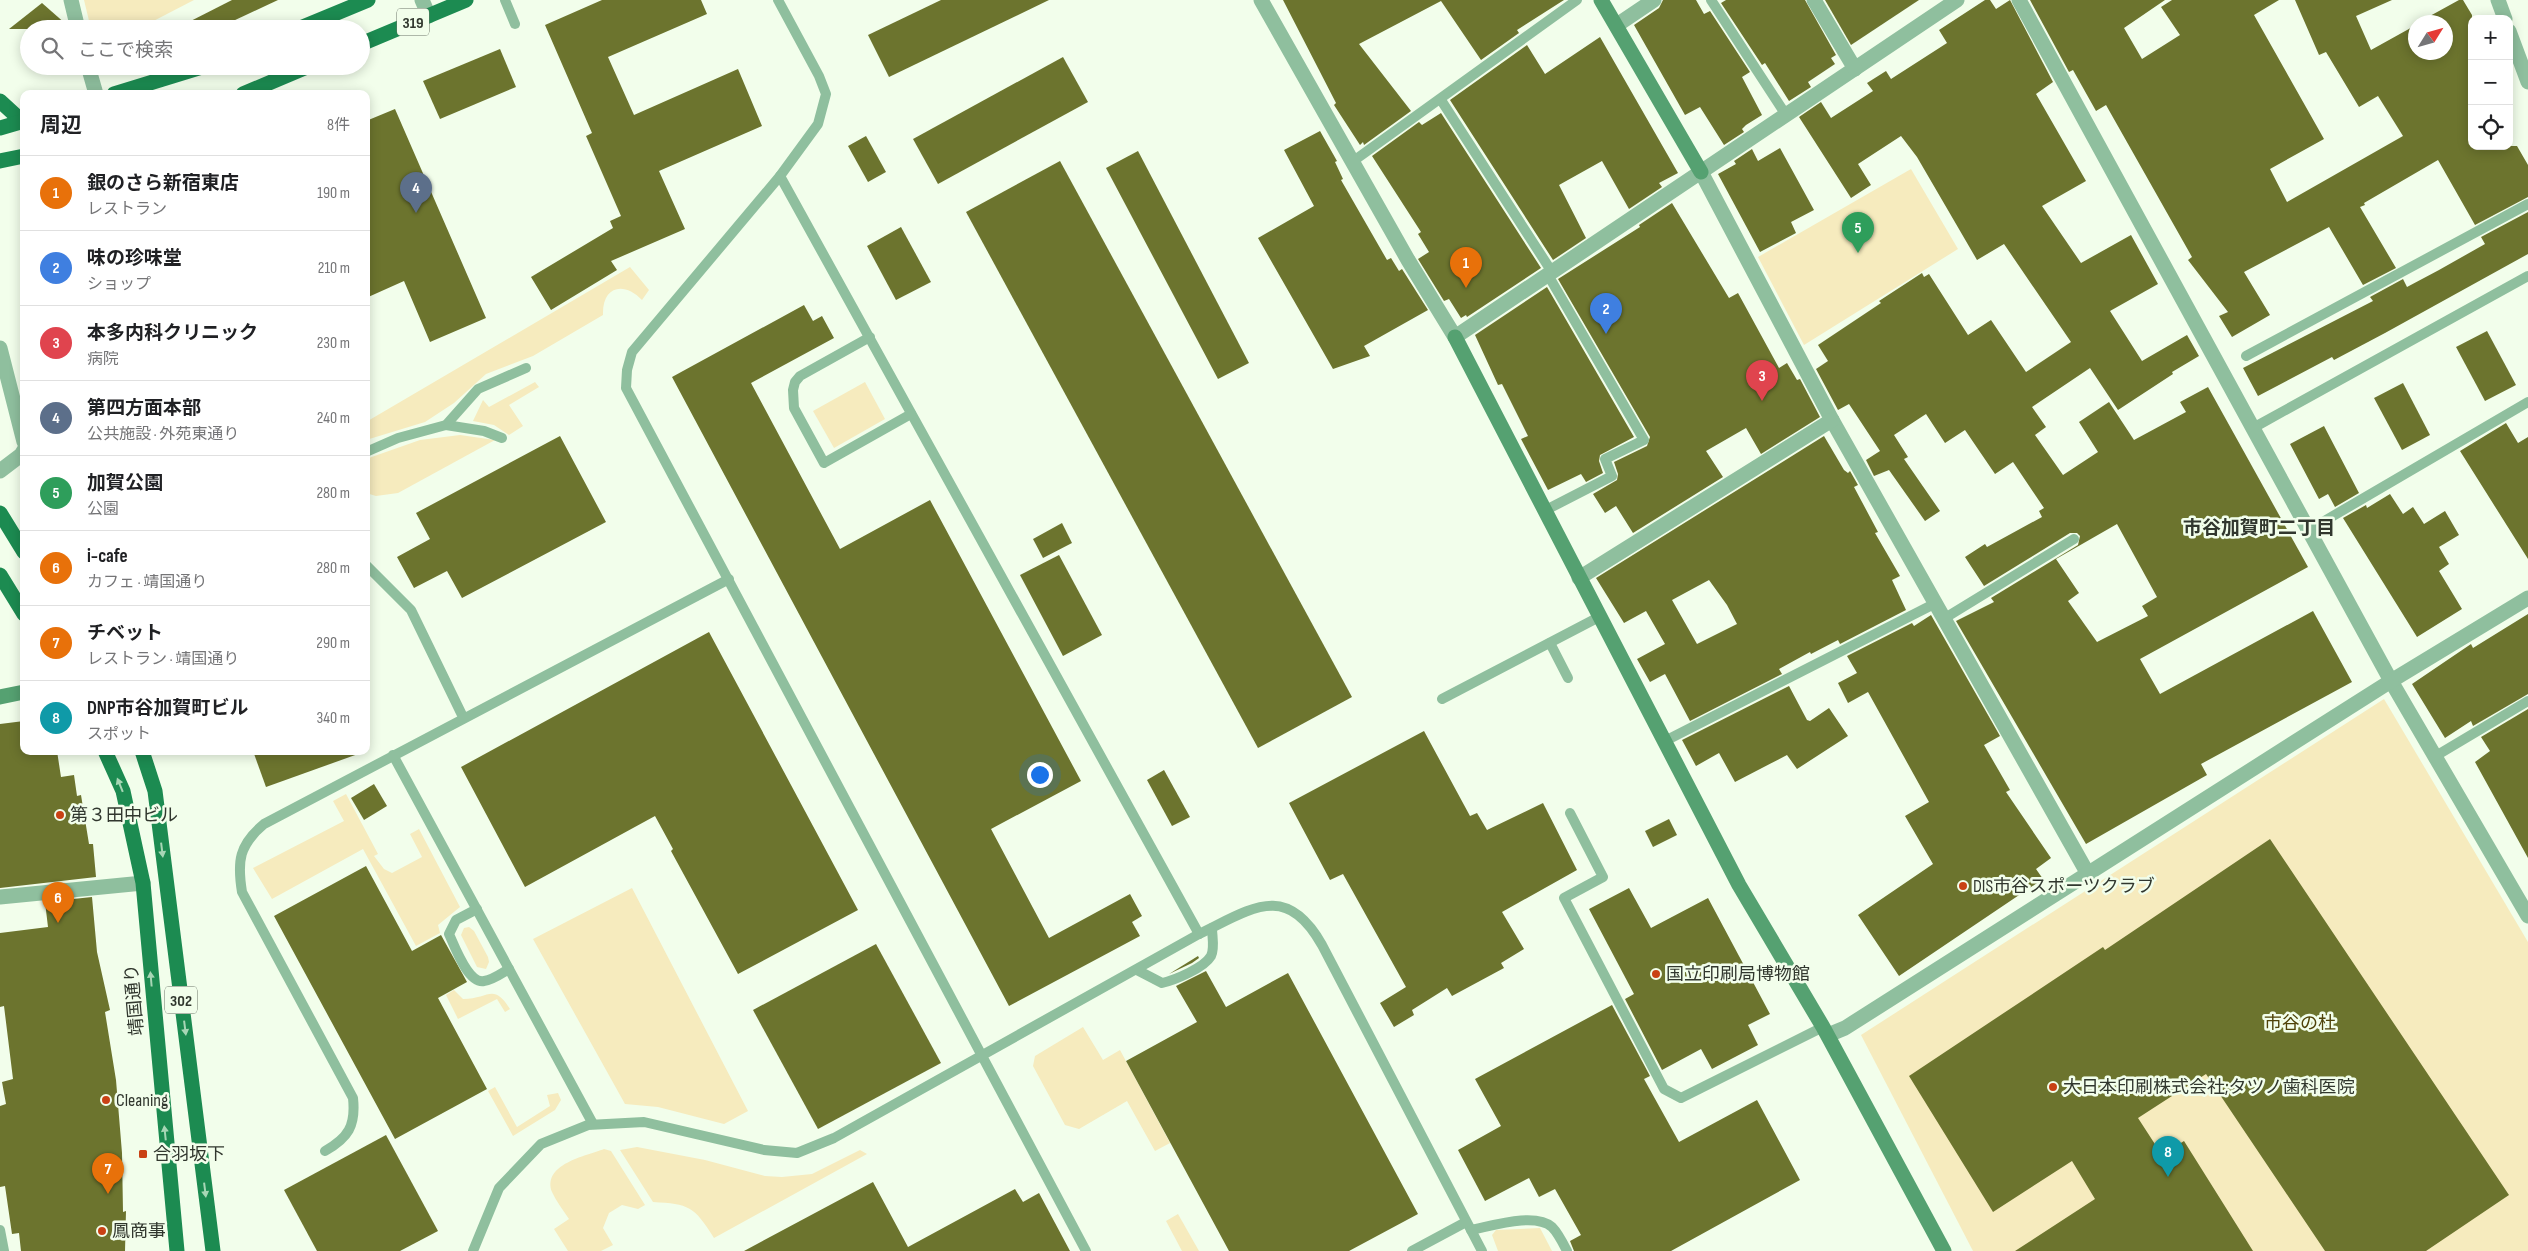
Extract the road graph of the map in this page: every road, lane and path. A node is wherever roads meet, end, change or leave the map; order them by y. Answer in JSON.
{"nodes":[{"id":1,"x":71,"y":0,"type":"edge"},
{"id":2,"x":368,"y":0,"type":"edge"},
{"id":3,"x":422,"y":0,"type":"edge"},
{"id":4,"x":466,"y":0,"type":"edge"},
{"id":5,"x":505,"y":0,"type":"edge"},
{"id":6,"x":778,"y":0,"type":"edge"},
{"id":7,"x":1261,"y":0,"type":"edge"},
{"id":8,"x":1577,"y":0,"type":"edge"},
{"id":9,"x":1601,"y":0,"type":"edge"},
{"id":10,"x":1654,"y":0,"type":"edge"},
{"id":11,"x":1712,"y":0,"type":"edge"},
{"id":12,"x":1814,"y":0,"type":"edge"},
{"id":13,"x":1957,"y":0,"type":"edge"},
{"id":14,"x":2019,"y":0,"type":"edge"},
{"id":15,"x":2498,"y":0,"type":"edge"},
{"id":16,"x":2504,"y":15,"type":"edge"},
{"id":17,"x":429,"y":16,"type":"junction"},
{"id":18,"x":76,"y":20,"type":"edge"},
{"id":19,"x":320,"y":20,"type":"edge"},
{"id":20,"x":515,"y":24,"type":"dead end"},
{"id":21,"x":1617,"y":25,"type":"junction"},
{"id":22,"x":370,"y":40,"type":"edge"},
{"id":23,"x":2513,"y":42,"type":"edge"},
{"id":24,"x":1855,"y":69,"type":"junction"},
{"id":25,"x":91,"y":75,"type":"edge"},
{"id":26,"x":176,"y":75,"type":"edge"},
{"id":27,"x":288,"y":75,"type":"edge"},
{"id":28,"x":2528,"y":82,"type":"edge"},
{"id":29,"x":95,"y":90,"type":"edge"},
{"id":30,"x":127,"y":90,"type":"edge"},
{"id":31,"x":252,"y":90,"type":"edge"},
{"id":32,"x":1441,"y":100,"type":"junction"},
{"id":33,"x":0,"y":101,"type":"edge"},
{"id":34,"x":1786,"y":115,"type":"junction"},
{"id":35,"x":20,"y":118,"type":"edge"},
{"id":36,"x":20,"y":123,"type":"edge"},
{"id":37,"x":0,"y":128,"type":"edge"},
{"id":38,"x":20,"y":157,"type":"edge"},
{"id":39,"x":0,"y":161,"type":"edge"},
{"id":40,"x":1352,"y":162,"type":"junction"},
{"id":41,"x":1701,"y":172,"type":"junction"},
{"id":42,"x":780,"y":176,"type":"junction"},
{"id":43,"x":2528,"y":204,"type":"edge"},
{"id":44,"x":1550,"y":274,"type":"junction"},
{"id":45,"x":2528,"y":276,"type":"edge"},
{"id":46,"x":870,"y":337,"type":"junction"},
{"id":47,"x":1455,"y":337,"type":"junction"},
{"id":48,"x":0,"y":348,"type":"edge"},
{"id":49,"x":2246,"y":356,"type":"dead end"},
{"id":50,"x":526,"y":368,"type":"dead end"},
{"id":51,"x":2528,"y":402,"type":"edge"},
{"id":52,"x":911,"y":414,"type":"junction"},
{"id":53,"x":1832,"y":420,"type":"junction"},
{"id":54,"x":446,"y":425,"type":"junction"},
{"id":55,"x":20,"y":426,"type":"edge"},
{"id":56,"x":2253,"y":428,"type":"junction"},
{"id":57,"x":502,"y":438,"type":"dead end"},
{"id":58,"x":370,"y":450,"type":"edge"},
{"id":59,"x":20,"y":456,"type":"edge"},
{"id":60,"x":0,"y":471,"type":"edge"},
{"id":61,"x":1544,"y":511,"type":"junction"},
{"id":62,"x":0,"y":513,"type":"edge"},
{"id":63,"x":2309,"y":530,"type":"junction"},
{"id":64,"x":2074,"y":539,"type":"dead end"},
{"id":65,"x":20,"y":545,"type":"edge"},
{"id":66,"x":370,"y":568,"type":"edge"},
{"id":67,"x":0,"y":575,"type":"edge"},
{"id":68,"x":728,"y":578,"type":"junction"},
{"id":69,"x":1579,"y":578,"type":"junction"},
{"id":70,"x":2528,"y":598,"type":"edge"},
{"id":71,"x":1936,"y":603,"type":"junction"},
{"id":72,"x":20,"y":608,"type":"edge"},
{"id":73,"x":1599,"y":617,"type":"junction"},
{"id":74,"x":1944,"y":618,"type":"junction"},
{"id":75,"x":1550,"y":642,"type":"junction"},
{"id":76,"x":1568,"y":678,"type":"dead end"},
{"id":77,"x":2391,"y":681,"type":"junction"},
{"id":78,"x":20,"y":693,"type":"edge"},
{"id":79,"x":0,"y":697,"type":"edge"},
{"id":80,"x":1442,"y":699,"type":"dead end"},
{"id":81,"x":2528,"y":701,"type":"edge"},
{"id":82,"x":463,"y":718,"type":"junction"},
{"id":83,"x":1663,"y":742,"type":"junction"},
{"id":84,"x":394,"y":754,"type":"junction"},
{"id":85,"x":107,"y":755,"type":"edge"},
{"id":86,"x":143,"y":755,"type":"edge"},
{"id":87,"x":2434,"y":757,"type":"junction"},
{"id":88,"x":1570,"y":813,"type":"dead end"},
{"id":89,"x":2088,"y":874,"type":"junction"},
{"id":90,"x":143,"y":883,"type":"junction"},
{"id":91,"x":0,"y":897,"type":"edge"},
{"id":92,"x":476,"y":909,"type":"junction"},
{"id":93,"x":2528,"y":916,"type":"edge"},
{"id":94,"x":1212,"y":928,"type":"junction"},
{"id":95,"x":1199,"y":934,"type":"junction"},
{"id":96,"x":509,"y":969,"type":"junction"},
{"id":97,"x":1137,"y":970,"type":"junction"},
{"id":98,"x":1826,"y":1031,"type":"junction"},
{"id":99,"x":982,"y":1055,"type":"junction"},
{"id":100,"x":593,"y":1124,"type":"junction"},
{"id":101,"x":325,"y":1151,"type":"dead end"},
{"id":102,"x":1469,"y":1226,"type":"junction"},
{"id":103,"x":0,"y":1230,"type":"edge"},
{"id":104,"x":4,"y":1251,"type":"edge"},
{"id":105,"x":177,"y":1251,"type":"edge"},
{"id":106,"x":213,"y":1251,"type":"edge"},
{"id":107,"x":473,"y":1251,"type":"edge"},
{"id":108,"x":1086,"y":1251,"type":"edge"},
{"id":109,"x":1412,"y":1251,"type":"edge"},
{"id":110,"x":1482,"y":1251,"type":"edge"},
{"id":111,"x":1567,"y":1251,"type":"edge"},
{"id":112,"x":1944,"y":1251,"type":"edge"}],
"edges":[{"from":1,"to":18,"type":"street"},
{"from":2,"to":19,"type":"main road"},
{"from":3,"to":17,"type":"street"},
{"from":4,"to":17,"type":"main road","number":"319"},
{"from":5,"to":20,"type":"lane"},
{"from":6,"to":42,"type":"lane"},
{"from":7,"to":40,"type":"street"},
{"from":8,"to":32,"type":"lane"},
{"from":9,"to":21,"type":"street"},
{"from":10,"to":21,"type":"street"},
{"from":11,"to":34,"type":"lane"},
{"from":12,"to":24,"type":"street"},
{"from":13,"to":24,"type":"street"},
{"from":14,"to":56,"type":"street"},
{"from":15,"to":16,"type":"street"},
{"from":17,"to":22,"type":"main road","number":"319"},
{"from":21,"to":41,"type":"street"},
{"from":23,"to":28,"type":"street"},
{"from":24,"to":34,"type":"street"},
{"from":25,"to":29,"type":"street"},
{"from":26,"to":30,"type":"main road"},
{"from":27,"to":31,"type":"main road"},
{"from":32,"to":40,"type":"lane"},
{"from":32,"to":44,"type":"lane"},
{"from":33,"to":35,"type":"main road"},
{"from":34,"to":41,"type":"street"},
{"from":36,"to":37,"type":"main road"},
{"from":38,"to":39,"type":"main road"},
{"from":40,"to":47,"type":"street"},
{"from":41,"to":44,"type":"street"},
{"from":41,"to":53,"type":"street"},
{"from":42,"to":46,"type":"lane"},
{"from":42,"to":68,"type":"lane"},
{"from":43,"to":49,"type":"lane"},
{"from":44,"to":47,"type":"street"},
{"from":44,"to":61,"type":"lane"},
{"from":45,"to":56,"type":"lane"},
{"from":46,"to":52,"type":"lane"},
{"from":46,"to":52,"type":"lane"},
{"from":47,"to":61,"type":"street"},
{"from":48,"to":55,"type":"street"},
{"from":50,"to":54,"type":"lane"},
{"from":51,"to":63,"type":"lane"},
{"from":52,"to":95,"type":"lane"},
{"from":53,"to":69,"type":"street"},
{"from":53,"to":71,"type":"street"},
{"from":54,"to":57,"type":"lane"},
{"from":54,"to":58,"type":"lane"},
{"from":56,"to":63,"type":"street"},
{"from":59,"to":60,"type":"street"},
{"from":61,"to":69,"type":"street"},
{"from":62,"to":65,"type":"main road"},
{"from":63,"to":77,"type":"street"},
{"from":64,"to":74,"type":"lane"},
{"from":66,"to":82,"type":"lane"},
{"from":67,"to":72,"type":"main road"},
{"from":68,"to":82,"type":"lane"},
{"from":68,"to":99,"type":"lane"},
{"from":69,"to":73,"type":"street"},
{"from":70,"to":77,"type":"street"},
{"from":71,"to":74,"type":"street"},
{"from":71,"to":83,"type":"lane"},
{"from":73,"to":75,"type":"lane"},
{"from":73,"to":83,"type":"street"},
{"from":74,"to":89,"type":"street"},
{"from":75,"to":76,"type":"lane"},
{"from":75,"to":80,"type":"lane"},
{"from":77,"to":87,"type":"street"},
{"from":77,"to":89,"type":"street"},
{"from":78,"to":79,"type":"street"},
{"from":81,"to":87,"type":"lane"},
{"from":82,"to":84,"type":"lane"},
{"from":83,"to":98,"type":"street"},
{"from":84,"to":92,"type":"lane"},
{"from":84,"to":101,"type":"lane"},
{"from":90,"to":85,"type":"main road","name":"靖国通り","number":"302","one_way":true},
{"from":86,"to":106,"type":"main road","number":"302","one_way":true},
{"from":87,"to":93,"type":"street"},
{"from":88,"to":98,"type":"lane"},
{"from":89,"to":98,"type":"street"},
{"from":90,"to":91,"type":"street"},
{"from":105,"to":90,"type":"main road","name":"靖国通り","number":"302","one_way":true},
{"from":92,"to":96,"type":"lane"},
{"from":92,"to":96,"type":"lane"},
{"from":94,"to":95,"type":"lane"},
{"from":94,"to":97,"type":"lane"},
{"from":94,"to":102,"type":"lane"},
{"from":95,"to":97,"type":"lane"},
{"from":96,"to":100,"type":"lane"},
{"from":97,"to":99,"type":"lane"},
{"from":98,"to":112,"type":"street"},
{"from":99,"to":100,"type":"lane"},
{"from":99,"to":108,"type":"lane"},
{"from":100,"to":107,"type":"lane"},
{"from":102,"to":109,"type":"lane"},
{"from":102,"to":110,"type":"lane"},
{"from":102,"to":111,"type":"lane"},
{"from":103,"to":104,"type":"lane"}]}
